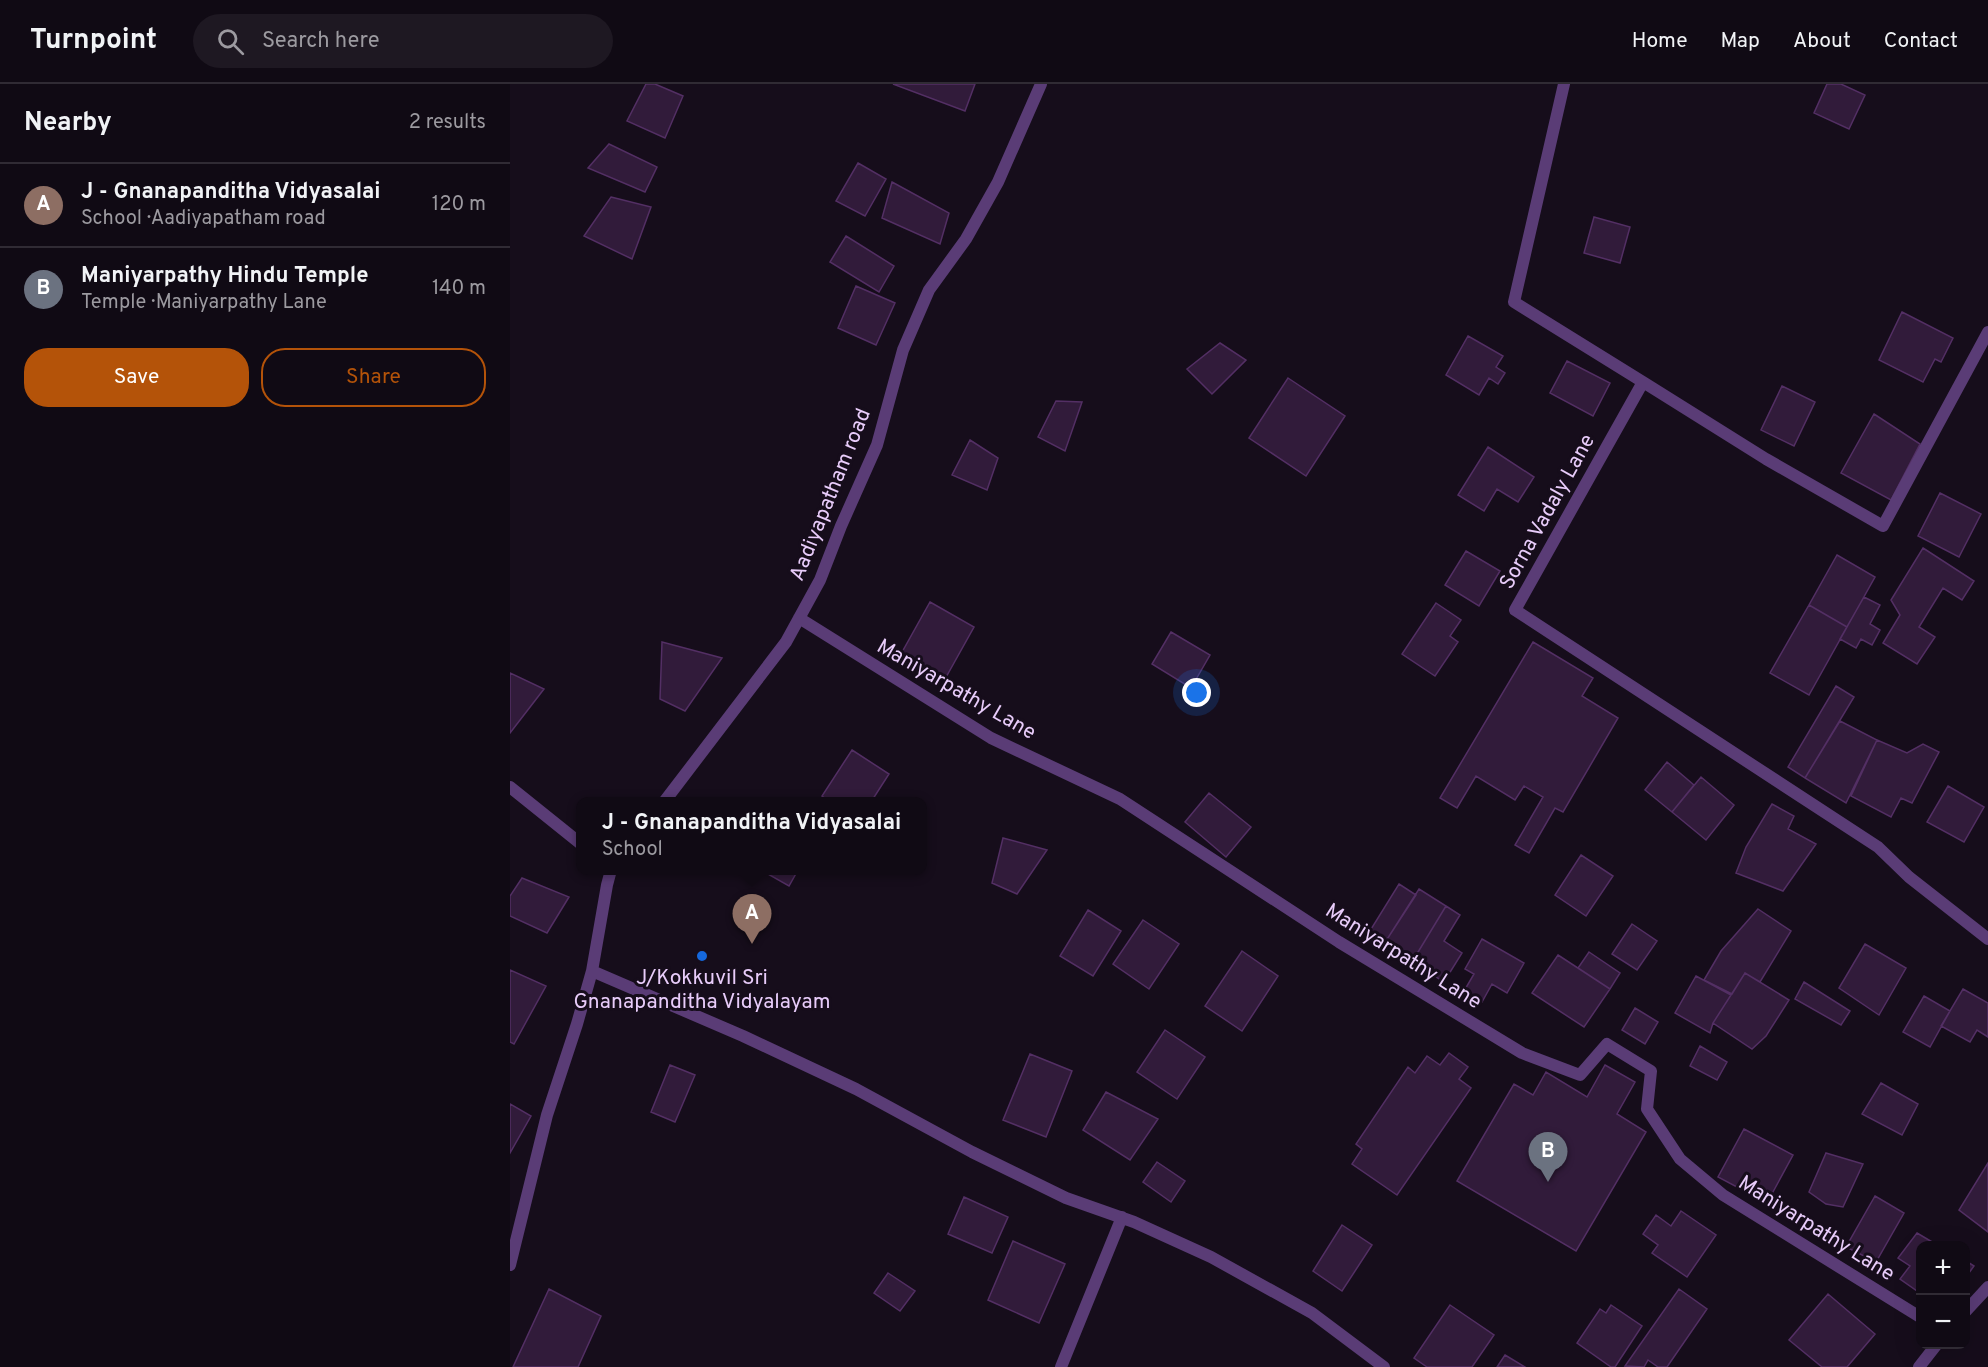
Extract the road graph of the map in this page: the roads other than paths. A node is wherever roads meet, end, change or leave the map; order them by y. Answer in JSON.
{"nodes":[{"id":1,"x":1041,"y":84,"type":"edge"},
{"id":2,"x":1564,"y":84,"type":"edge"},
{"id":3,"x":1988,"y":332,"type":"edge"},
{"id":4,"x":1643,"y":382,"type":"junction"},
{"id":5,"x":799,"y":618,"type":"junction"},
{"id":6,"x":510,"y":787,"type":"edge"},
{"id":7,"x":667,"y":797,"type":"edge"},
{"id":8,"x":576,"y":840,"type":"edge"},
{"id":9,"x":610,"y":875,"type":"edge"},
{"id":10,"x":1988,"y":939,"type":"edge"},
{"id":11,"x":592,"y":971,"type":"junction"},
{"id":12,"x":1122,"y":1217,"type":"junction"},
{"id":13,"x":510,"y":1265,"type":"edge"},
{"id":14,"x":1988,"y":1287,"type":"edge"},
{"id":15,"x":1970,"y":1306,"type":"edge"},
{"id":16,"x":1916,"y":1315,"type":"edge"},
{"id":17,"x":1933,"y":1349,"type":"edge"},
{"id":18,"x":1061,"y":1367,"type":"edge"},
{"id":19,"x":1384,"y":1367,"type":"edge"},
{"id":20,"x":1919,"y":1367,"type":"edge"}],
"edges":[{"from":1,"to":5,"type":"street","name":"Aadiyapatham road"},
{"from":2,"to":4,"type":"street"},
{"from":3,"to":4,"type":"street"},
{"from":4,"to":10,"type":"street","name":"Sorna Vadaly Lane"},
{"from":5,"to":7,"type":"street","name":"Aadiyapatham road"},
{"from":5,"to":16,"type":"street","name":"Maniyarpathy Lane"},
{"from":6,"to":8,"type":"street"},
{"from":9,"to":11,"type":"street"},
{"from":11,"to":12,"type":"street"},
{"from":11,"to":13,"type":"street"},
{"from":12,"to":18,"type":"street"},
{"from":12,"to":19,"type":"street"},
{"from":14,"to":15,"type":"street"},
{"from":17,"to":20,"type":"street"}]}
